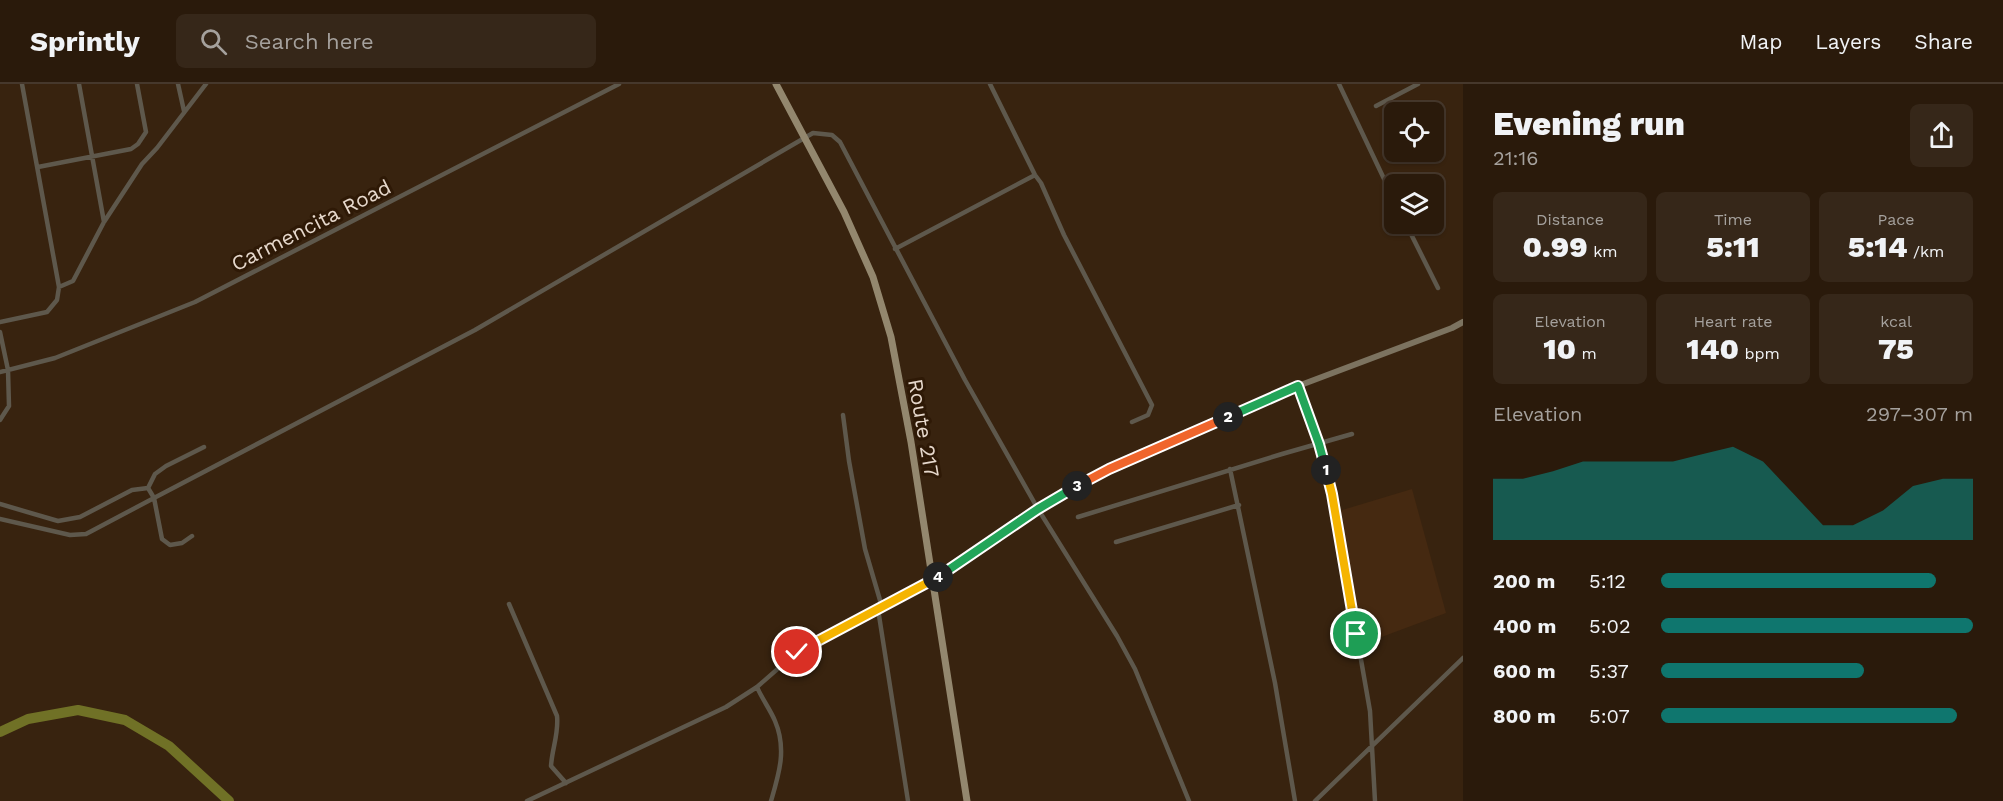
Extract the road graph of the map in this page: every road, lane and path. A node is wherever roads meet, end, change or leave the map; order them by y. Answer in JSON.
{"nodes":[{"id":1,"x":22,"y":84,"type":"edge"},
{"id":2,"x":79,"y":84,"type":"edge"},
{"id":3,"x":137,"y":84,"type":"edge"},
{"id":4,"x":178,"y":84,"type":"edge"},
{"id":5,"x":206,"y":84,"type":"edge"},
{"id":6,"x":619,"y":84,"type":"edge"},
{"id":7,"x":776,"y":84,"type":"edge"},
{"id":8,"x":990,"y":84,"type":"edge"},
{"id":9,"x":1339,"y":84,"type":"edge"},
{"id":10,"x":1418,"y":84,"type":"edge"},
{"id":11,"x":1376,"y":106,"type":"dead end"},
{"id":12,"x":184,"y":111,"type":"junction"},
{"id":13,"x":806,"y":138,"type":"junction"},
{"id":14,"x":94,"y":158,"type":"junction"},
{"id":15,"x":38,"y":167,"type":"junction"},
{"id":16,"x":1035,"y":175,"type":"junction"},
{"id":17,"x":1384,"y":179,"type":"edge"},
{"id":18,"x":104,"y":222,"type":"junction"},
{"id":19,"x":1411,"y":234,"type":"edge"},
{"id":20,"x":895,"y":249,"type":"junction"},
{"id":21,"x":58,"y":287,"type":"junction"},
{"id":22,"x":1438,"y":288,"type":"dead end"},
{"id":23,"x":0,"y":322,"type":"edge"},
{"id":24,"x":1463,"y":322,"type":"edge"},
{"id":25,"x":0,"y":332,"type":"edge"},
{"id":26,"x":8,"y":370,"type":"junction"},
{"id":27,"x":0,"y":372,"type":"edge"},
{"id":28,"x":1298,"y":386,"type":"junction"},
{"id":29,"x":843,"y":415,"type":"dead end"},
{"id":30,"x":0,"y":420,"type":"edge"},
{"id":31,"x":1132,"y":422,"type":"dead end"},
{"id":32,"x":1352,"y":434,"type":"dead end"},
{"id":33,"x":1319,"y":444,"type":"junction"},
{"id":34,"x":204,"y":447,"type":"dead end"},
{"id":35,"x":1230,"y":469,"type":"junction"},
{"id":36,"x":148,"y":488,"type":"junction"},
{"id":37,"x":154,"y":498,"type":"junction"},
{"id":38,"x":0,"y":504,"type":"edge"},
{"id":39,"x":1239,"y":505,"type":"junction"},
{"id":40,"x":1038,"y":509,"type":"junction"},
{"id":41,"x":1078,"y":517,"type":"dead end"},
{"id":42,"x":0,"y":519,"type":"edge"},
{"id":43,"x":192,"y":536,"type":"dead end"},
{"id":44,"x":1116,"y":542,"type":"dead end"},
{"id":45,"x":933,"y":580,"type":"junction"},
{"id":46,"x":509,"y":604,"type":"dead end"},
{"id":47,"x":880,"y":608,"type":"junction"},
{"id":48,"x":1463,"y":658,"type":"edge"},
{"id":49,"x":757,"y":687,"type":"junction"},
{"id":50,"x":1372,"y":746,"type":"junction"},
{"id":51,"x":566,"y":783,"type":"junction"},
{"id":52,"x":527,"y":801,"type":"edge"},
{"id":53,"x":771,"y":801,"type":"edge"},
{"id":54,"x":908,"y":801,"type":"edge"},
{"id":55,"x":967,"y":801,"type":"edge"},
{"id":56,"x":1189,"y":801,"type":"edge"},
{"id":57,"x":1295,"y":801,"type":"edge"},
{"id":58,"x":1315,"y":801,"type":"edge"},
{"id":59,"x":1375,"y":801,"type":"edge"}],
"edges":[{"from":1,"to":15,"type":"street"},
{"from":2,"to":14,"type":"street"},
{"from":3,"to":14,"type":"street"},
{"from":4,"to":12,"type":"street"},
{"from":5,"to":12,"type":"street"},
{"from":6,"to":26,"type":"street","name":"Carmencita Road"},
{"from":7,"to":13,"type":"main road","name":"Route 217"},
{"from":8,"to":16,"type":"street"},
{"from":9,"to":17,"type":"street"},
{"from":10,"to":11,"type":"street"},
{"from":12,"to":18,"type":"street"},
{"from":13,"to":20,"type":"street"},
{"from":13,"to":37,"type":"street"},
{"from":13,"to":45,"type":"main road","name":"Route 217"},
{"from":14,"to":15,"type":"street"},
{"from":14,"to":18,"type":"street"},
{"from":15,"to":21,"type":"street"},
{"from":16,"to":20,"type":"street"},
{"from":16,"to":31,"type":"street"},
{"from":18,"to":21,"type":"street"},
{"from":19,"to":22,"type":"street"},
{"from":20,"to":40,"type":"street"},
{"from":21,"to":23,"type":"street"},
{"from":24,"to":28,"type":"main road"},
{"from":25,"to":26,"type":"street"},
{"from":26,"to":27,"type":"street","name":"Carmencita Road"},
{"from":26,"to":30,"type":"street"},
{"from":28,"to":33,"type":"street"},
{"from":28,"to":40,"type":"main road"},
{"from":29,"to":47,"type":"street"},
{"from":32,"to":33,"type":"street"},
{"from":33,"to":35,"type":"street"},
{"from":33,"to":50,"type":"street"},
{"from":34,"to":36,"type":"street"},
{"from":35,"to":39,"type":"street"},
{"from":35,"to":41,"type":"street"},
{"from":36,"to":37,"type":"street"},
{"from":36,"to":38,"type":"street"},
{"from":37,"to":42,"type":"street"},
{"from":37,"to":43,"type":"street"},
{"from":39,"to":44,"type":"street"},
{"from":39,"to":57,"type":"street"},
{"from":40,"to":45,"type":"main road"},
{"from":40,"to":56,"type":"street"},
{"from":45,"to":47,"type":"street"},
{"from":45,"to":55,"type":"main road","name":"Route 217"},
{"from":46,"to":51,"type":"street"},
{"from":47,"to":49,"type":"street"},
{"from":47,"to":54,"type":"street"},
{"from":48,"to":50,"type":"street"},
{"from":49,"to":51,"type":"street"},
{"from":49,"to":53,"type":"street"},
{"from":50,"to":58,"type":"street"},
{"from":50,"to":59,"type":"street"},
{"from":51,"to":52,"type":"street"}]}
